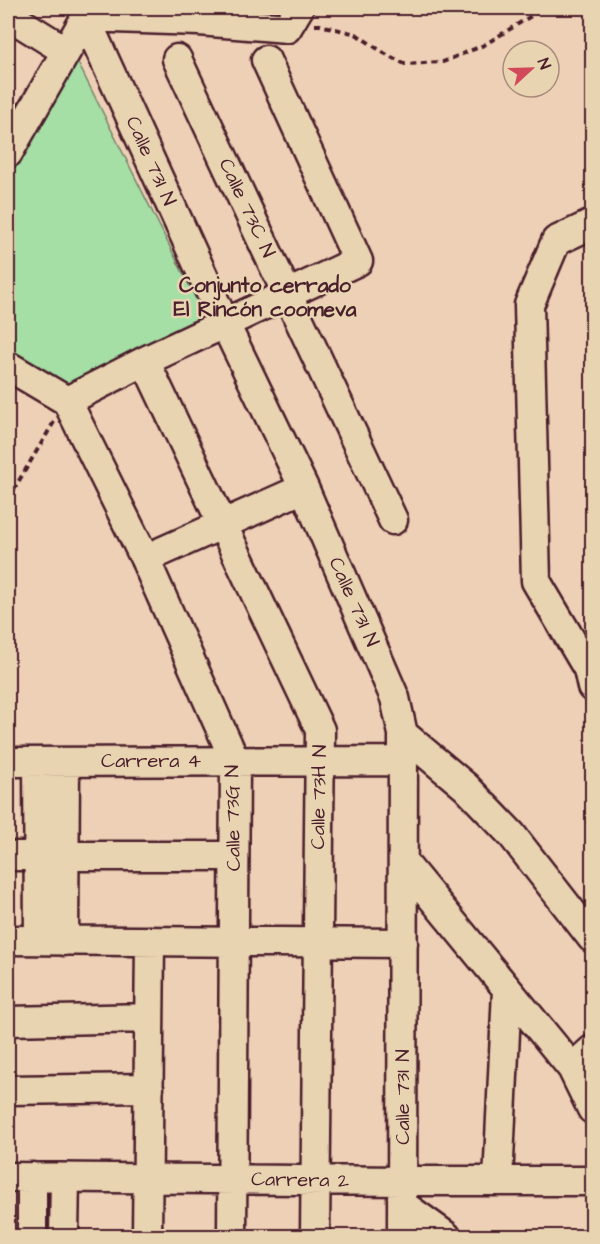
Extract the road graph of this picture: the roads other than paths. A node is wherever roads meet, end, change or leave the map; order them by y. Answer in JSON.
{"nodes":[{"id":1,"x":88,"y":12,"type":"edge"},
{"id":2,"x":203,"y":14,"type":"edge"},
{"id":3,"x":8,"y":15,"type":"edge"},
{"id":4,"x":293,"y":18,"type":"edge"},
{"id":5,"x":66,"y":51,"type":"junction"},
{"id":6,"x":177,"y":59,"type":"dead end"},
{"id":7,"x":266,"y":60,"type":"dead end"},
{"id":8,"x":8,"y":153,"type":"edge"},
{"id":9,"x":592,"y":224,"type":"edge"},
{"id":10,"x":287,"y":294,"type":"junction"},
{"id":11,"x":225,"y":324,"type":"junction"},
{"id":12,"x":145,"y":362,"type":"junction"},
{"id":13,"x":8,"y":366,"type":"edge"},
{"id":14,"x":66,"y":401,"type":"junction"},
{"id":15,"x":304,"y":488,"type":"junction"},
{"id":16,"x":393,"y":520,"type":"dead end"},
{"id":17,"x":223,"y":524,"type":"junction"},
{"id":18,"x":145,"y":559,"type":"junction"},
{"id":19,"x":592,"y":687,"type":"edge"},
{"id":20,"x":403,"y":747,"type":"junction"},
{"id":21,"x":235,"y":761,"type":"junction"},
{"id":22,"x":319,"y":761,"type":"junction"},
{"id":23,"x":8,"y":762,"type":"edge"},
{"id":24,"x":51,"y":762,"type":"junction"},
{"id":25,"x":8,"y":856,"type":"edge"},
{"id":26,"x":51,"y":856,"type":"junction"},
{"id":27,"x":234,"y":856,"type":"junction"},
{"id":28,"x":403,"y":862,"type":"junction"},
{"id":29,"x":592,"y":938,"type":"edge"},
{"id":30,"x":8,"y":940,"type":"edge"},
{"id":31,"x":51,"y":940,"type":"junction"},
{"id":32,"x":150,"y":941,"type":"junction"},
{"id":33,"x":234,"y":942,"type":"junction"},
{"id":34,"x":317,"y":942,"type":"junction"},
{"id":35,"x":403,"y":943,"type":"junction"},
{"id":36,"x":507,"y":990,"type":"junction"},
{"id":37,"x":149,"y":1018,"type":"junction"},
{"id":38,"x":8,"y":1021,"type":"edge"},
{"id":39,"x":582,"y":1059,"type":"edge"},
{"id":40,"x":149,"y":1088,"type":"junction"},
{"id":41,"x":8,"y":1090,"type":"edge"},
{"id":42,"x":592,"y":1109,"type":"edge"},
{"id":43,"x":20,"y":1177,"type":"edge"},
{"id":44,"x":65,"y":1178,"type":"junction"},
{"id":45,"x":148,"y":1178,"type":"junction"},
{"id":46,"x":232,"y":1179,"type":"junction"},
{"id":47,"x":315,"y":1180,"type":"junction"},
{"id":48,"x":498,"y":1181,"type":"junction"},
{"id":49,"x":592,"y":1181,"type":"edge"},
{"id":50,"x":403,"y":1193,"type":"junction"},
{"id":51,"x":439,"y":1234,"type":"edge"},
{"id":52,"x":32,"y":1236,"type":"edge"},
{"id":53,"x":64,"y":1236,"type":"edge"},
{"id":54,"x":147,"y":1236,"type":"edge"},
{"id":55,"x":232,"y":1236,"type":"edge"},
{"id":56,"x":315,"y":1236,"type":"edge"},
{"id":57,"x":402,"y":1236,"type":"edge"}],
"edges":[{"from":1,"to":2,"type":"street"},
{"from":1,"to":5,"type":"street"},
{"from":1,"to":11,"type":"street","name":"Calle 73I N"},
{"from":2,"to":4,"type":"street"},
{"from":3,"to":5,"type":"street"},
{"from":5,"to":8,"type":"street"},
{"from":6,"to":10,"type":"street","name":"Calle 73C N"},
{"from":7,"to":10,"type":"street"},
{"from":9,"to":19,"type":"street"},
{"from":10,"to":11,"type":"street"},
{"from":10,"to":16,"type":"street","name":"Calle 73C N"},
{"from":11,"to":12,"type":"street"},
{"from":11,"to":15,"type":"street","name":"Calle 73I N"},
{"from":12,"to":14,"type":"street"},
{"from":12,"to":17,"type":"street","name":"Calle 73H N"},
{"from":13,"to":14,"type":"street"},
{"from":14,"to":18,"type":"street","name":"Calle 73G N"},
{"from":15,"to":17,"type":"street"},
{"from":15,"to":20,"type":"street","name":"Calle 73I N"},
{"from":17,"to":18,"type":"street"},
{"from":17,"to":22,"type":"street","name":"Calle 73H N"},
{"from":18,"to":21,"type":"street","name":"Calle 73G N"},
{"from":20,"to":22,"type":"street","name":"Carrera 4"},
{"from":20,"to":28,"type":"street","name":"Calle 73I N"},
{"from":20,"to":29,"type":"street"},
{"from":21,"to":22,"type":"street","name":"Carrera 4"},
{"from":21,"to":24,"type":"street","name":"Carrera 4"},
{"from":21,"to":27,"type":"street","name":"Calle 73G N"},
{"from":22,"to":34,"type":"street","name":"Calle 73H N"},
{"from":23,"to":24,"type":"street","name":"Carrera 4"},
{"from":24,"to":26,"type":"street"},
{"from":25,"to":26,"type":"street"},
{"from":26,"to":27,"type":"street"},
{"from":26,"to":31,"type":"street"},
{"from":27,"to":33,"type":"street","name":"Calle 73G N"},
{"from":28,"to":35,"type":"street","name":"Calle 73I N"},
{"from":28,"to":36,"type":"street"},
{"from":30,"to":31,"type":"street"},
{"from":31,"to":32,"type":"street"},
{"from":32,"to":33,"type":"street"},
{"from":32,"to":37,"type":"street"},
{"from":33,"to":34,"type":"street"},
{"from":33,"to":46,"type":"street","name":"Calle 73G N"},
{"from":34,"to":35,"type":"street"},
{"from":34,"to":47,"type":"street","name":"Calle 73H N"},
{"from":35,"to":50,"type":"street","name":"Calle 73I N"},
{"from":36,"to":39,"type":"street"},
{"from":36,"to":48,"type":"street"},
{"from":37,"to":38,"type":"street"},
{"from":37,"to":40,"type":"street"},
{"from":39,"to":42,"type":"street"},
{"from":40,"to":41,"type":"street"},
{"from":40,"to":45,"type":"street"},
{"from":43,"to":44,"type":"street","name":"Carrera 2"},
{"from":43,"to":52,"type":"street"},
{"from":44,"to":45,"type":"street","name":"Carrera 2"},
{"from":44,"to":53,"type":"street"},
{"from":45,"to":46,"type":"street","name":"Carrera 2"},
{"from":45,"to":54,"type":"street"},
{"from":46,"to":47,"type":"street","name":"Carrera 2"},
{"from":46,"to":55,"type":"street","name":"Calle 73G N"},
{"from":47,"to":50,"type":"street","name":"Carrera 2"},
{"from":47,"to":56,"type":"street","name":"Calle 73H N"},
{"from":48,"to":49,"type":"street","name":"Carrera 2"},
{"from":48,"to":50,"type":"street","name":"Carrera 2"},
{"from":50,"to":51,"type":"street"},
{"from":50,"to":57,"type":"street","name":"Calle 73I N"}]}
